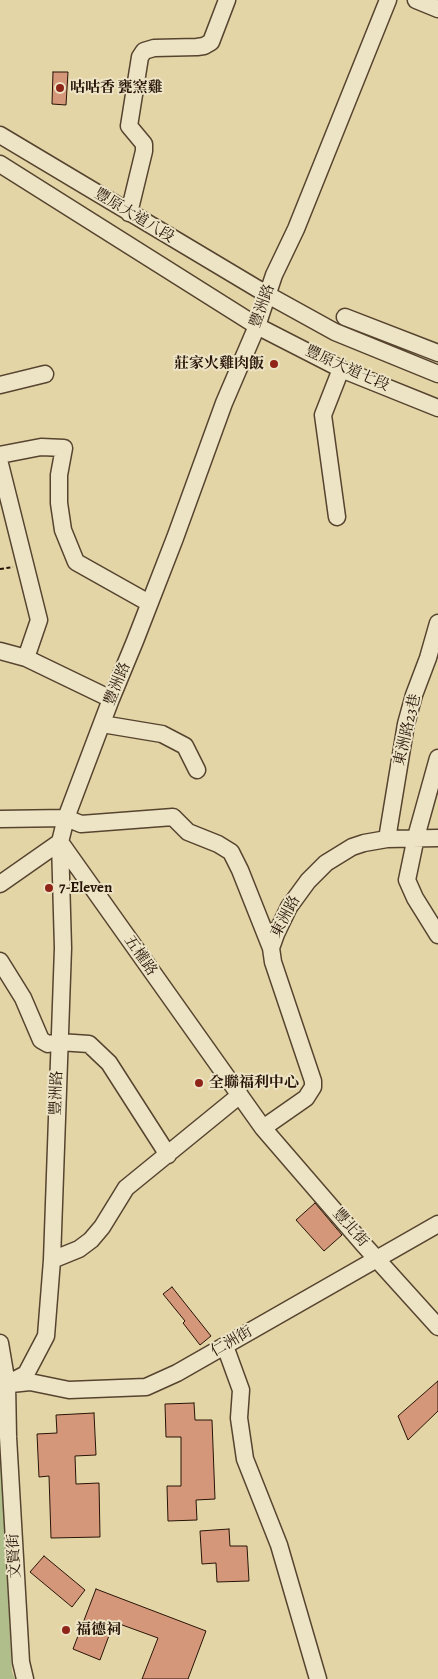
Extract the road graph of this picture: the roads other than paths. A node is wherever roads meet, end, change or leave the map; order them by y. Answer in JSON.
{"nodes":[{"id":1,"x":227,"y":0,"type":"edge"},
{"id":2,"x":388,"y":0,"type":"edge"},
{"id":3,"x":416,"y":0,"type":"edge"},
{"id":4,"x":438,"y":9,"type":"edge"},
{"id":5,"x":0,"y":135,"type":"edge"},
{"id":6,"x":0,"y":164,"type":"edge"},
{"id":7,"x":129,"y":213,"type":"junction"},
{"id":8,"x":268,"y":295,"type":"junction"},
{"id":9,"x":345,"y":317,"type":"dead end"},
{"id":10,"x":257,"y":326,"type":"junction"},
{"id":11,"x":418,"y":346,"type":"junction"},
{"id":12,"x":438,"y":354,"type":"edge"},
{"id":13,"x":410,"y":362,"type":"junction"},
{"id":14,"x":342,"y":368,"type":"junction"},
{"id":15,"x":45,"y":374,"type":"dead end"},
{"id":16,"x":438,"y":374,"type":"edge"},
{"id":17,"x":0,"y":385,"type":"edge"},
{"id":18,"x":438,"y":408,"type":"edge"},
{"id":19,"x":0,"y":455,"type":"edge"},
{"id":20,"x":0,"y":464,"type":"edge"},
{"id":21,"x":337,"y":517,"type":"dead end"},
{"id":22,"x":149,"y":603,"type":"junction"},
{"id":23,"x":438,"y":623,"type":"edge"},
{"id":24,"x":0,"y":651,"type":"edge"},
{"id":25,"x":26,"y":658,"type":"junction"},
{"id":26,"x":111,"y":698,"type":"junction"},
{"id":27,"x":102,"y":724,"type":"junction"},
{"id":28,"x":438,"y":758,"type":"edge"},
{"id":29,"x":197,"y":770,"type":"dead end"},
{"id":30,"x":66,"y":818,"type":"junction"},
{"id":31,"x":0,"y":819,"type":"edge"},
{"id":32,"x":416,"y":837,"type":"junction"},
{"id":33,"x":438,"y":838,"type":"edge"},
{"id":34,"x":387,"y":839,"type":"junction"},
{"id":35,"x":60,"y":842,"type":"junction"},
{"id":36,"x":0,"y":884,"type":"edge"},
{"id":37,"x":438,"y":935,"type":"edge"},
{"id":38,"x":271,"y":948,"type":"junction"},
{"id":39,"x":0,"y":961,"type":"edge"},
{"id":40,"x":59,"y":1042,"type":"junction"},
{"id":41,"x":240,"y":1095,"type":"junction"},
{"id":42,"x":263,"y":1128,"type":"junction"},
{"id":43,"x":168,"y":1155,"type":"junction"},
{"id":44,"x":438,"y":1224,"type":"edge"},
{"id":45,"x":376,"y":1259,"type":"junction"},
{"id":46,"x":52,"y":1260,"type":"junction"},
{"id":47,"x":438,"y":1327,"type":"edge"},
{"id":48,"x":0,"y":1343,"type":"edge"},
{"id":49,"x":225,"y":1346,"type":"junction"},
{"id":50,"x":4,"y":1385,"type":"edge"},
{"id":51,"x":25,"y":1679,"type":"edge"},
{"id":52,"x":318,"y":1679,"type":"edge"}],
"edges":[{"from":1,"to":7,"type":"street"},
{"from":2,"to":8,"type":"street","name":"豐洲路"},
{"from":3,"to":4,"type":"street"},
{"from":5,"to":7,"type":"street","name":"豐原大道八段"},
{"from":6,"to":10,"type":"street","name":"豐原大道八段"},
{"from":7,"to":8,"type":"street","name":"豐原大道八段"},
{"from":8,"to":10,"type":"street","name":"豐洲路"},
{"from":8,"to":13,"type":"street","name":"豐原大道七段"},
{"from":9,"to":11,"type":"street"},
{"from":10,"to":14,"type":"street","name":"豐原大道七段"},
{"from":10,"to":22,"type":"street","name":"豐洲路"},
{"from":11,"to":12,"type":"street"},
{"from":11,"to":13,"type":"street"},
{"from":13,"to":16,"type":"street","name":"豐原大道七段"},
{"from":14,"to":18,"type":"street","name":"豐原大道七段"},
{"from":14,"to":21,"type":"street"},
{"from":15,"to":17,"type":"street"},
{"from":19,"to":22,"type":"street"},
{"from":20,"to":25,"type":"street"},
{"from":22,"to":26,"type":"street","name":"豐洲路"},
{"from":23,"to":34,"type":"street","name":"東洲路23巷"},
{"from":24,"to":25,"type":"street"},
{"from":25,"to":26,"type":"street"},
{"from":26,"to":27,"type":"street","name":"豐洲路"},
{"from":27,"to":29,"type":"street"},
{"from":27,"to":30,"type":"street","name":"豐洲路"},
{"from":28,"to":32,"type":"street"},
{"from":30,"to":31,"type":"street"},
{"from":30,"to":35,"type":"street","name":"豐洲路"},
{"from":30,"to":38,"type":"street"},
{"from":32,"to":33,"type":"street","name":"東洲路"},
{"from":32,"to":34,"type":"street","name":"東洲路"},
{"from":32,"to":37,"type":"street"},
{"from":34,"to":38,"type":"street","name":"東洲路"},
{"from":35,"to":36,"type":"street"},
{"from":35,"to":40,"type":"street","name":"豐洲路"},
{"from":35,"to":41,"type":"street","name":"五權路"},
{"from":38,"to":42,"type":"street","name":"東洲路"},
{"from":39,"to":40,"type":"street"},
{"from":40,"to":43,"type":"street"},
{"from":40,"to":46,"type":"street","name":"豐洲路"},
{"from":41,"to":42,"type":"street","name":"五權路"},
{"from":41,"to":43,"type":"street"},
{"from":42,"to":45,"type":"street","name":"豐北街"},
{"from":43,"to":46,"type":"street"},
{"from":44,"to":45,"type":"street","name":"仁洲街"},
{"from":45,"to":47,"type":"street","name":"豐北街"},
{"from":45,"to":49,"type":"street","name":"仁洲街"},
{"from":46,"to":50,"type":"street","name":"豐洲路"},
{"from":48,"to":50,"type":"street","name":"文賢街"},
{"from":49,"to":50,"type":"street","name":"仁洲街"},
{"from":49,"to":52,"type":"street"},
{"from":50,"to":51,"type":"street","name":"文賢街"}]}
